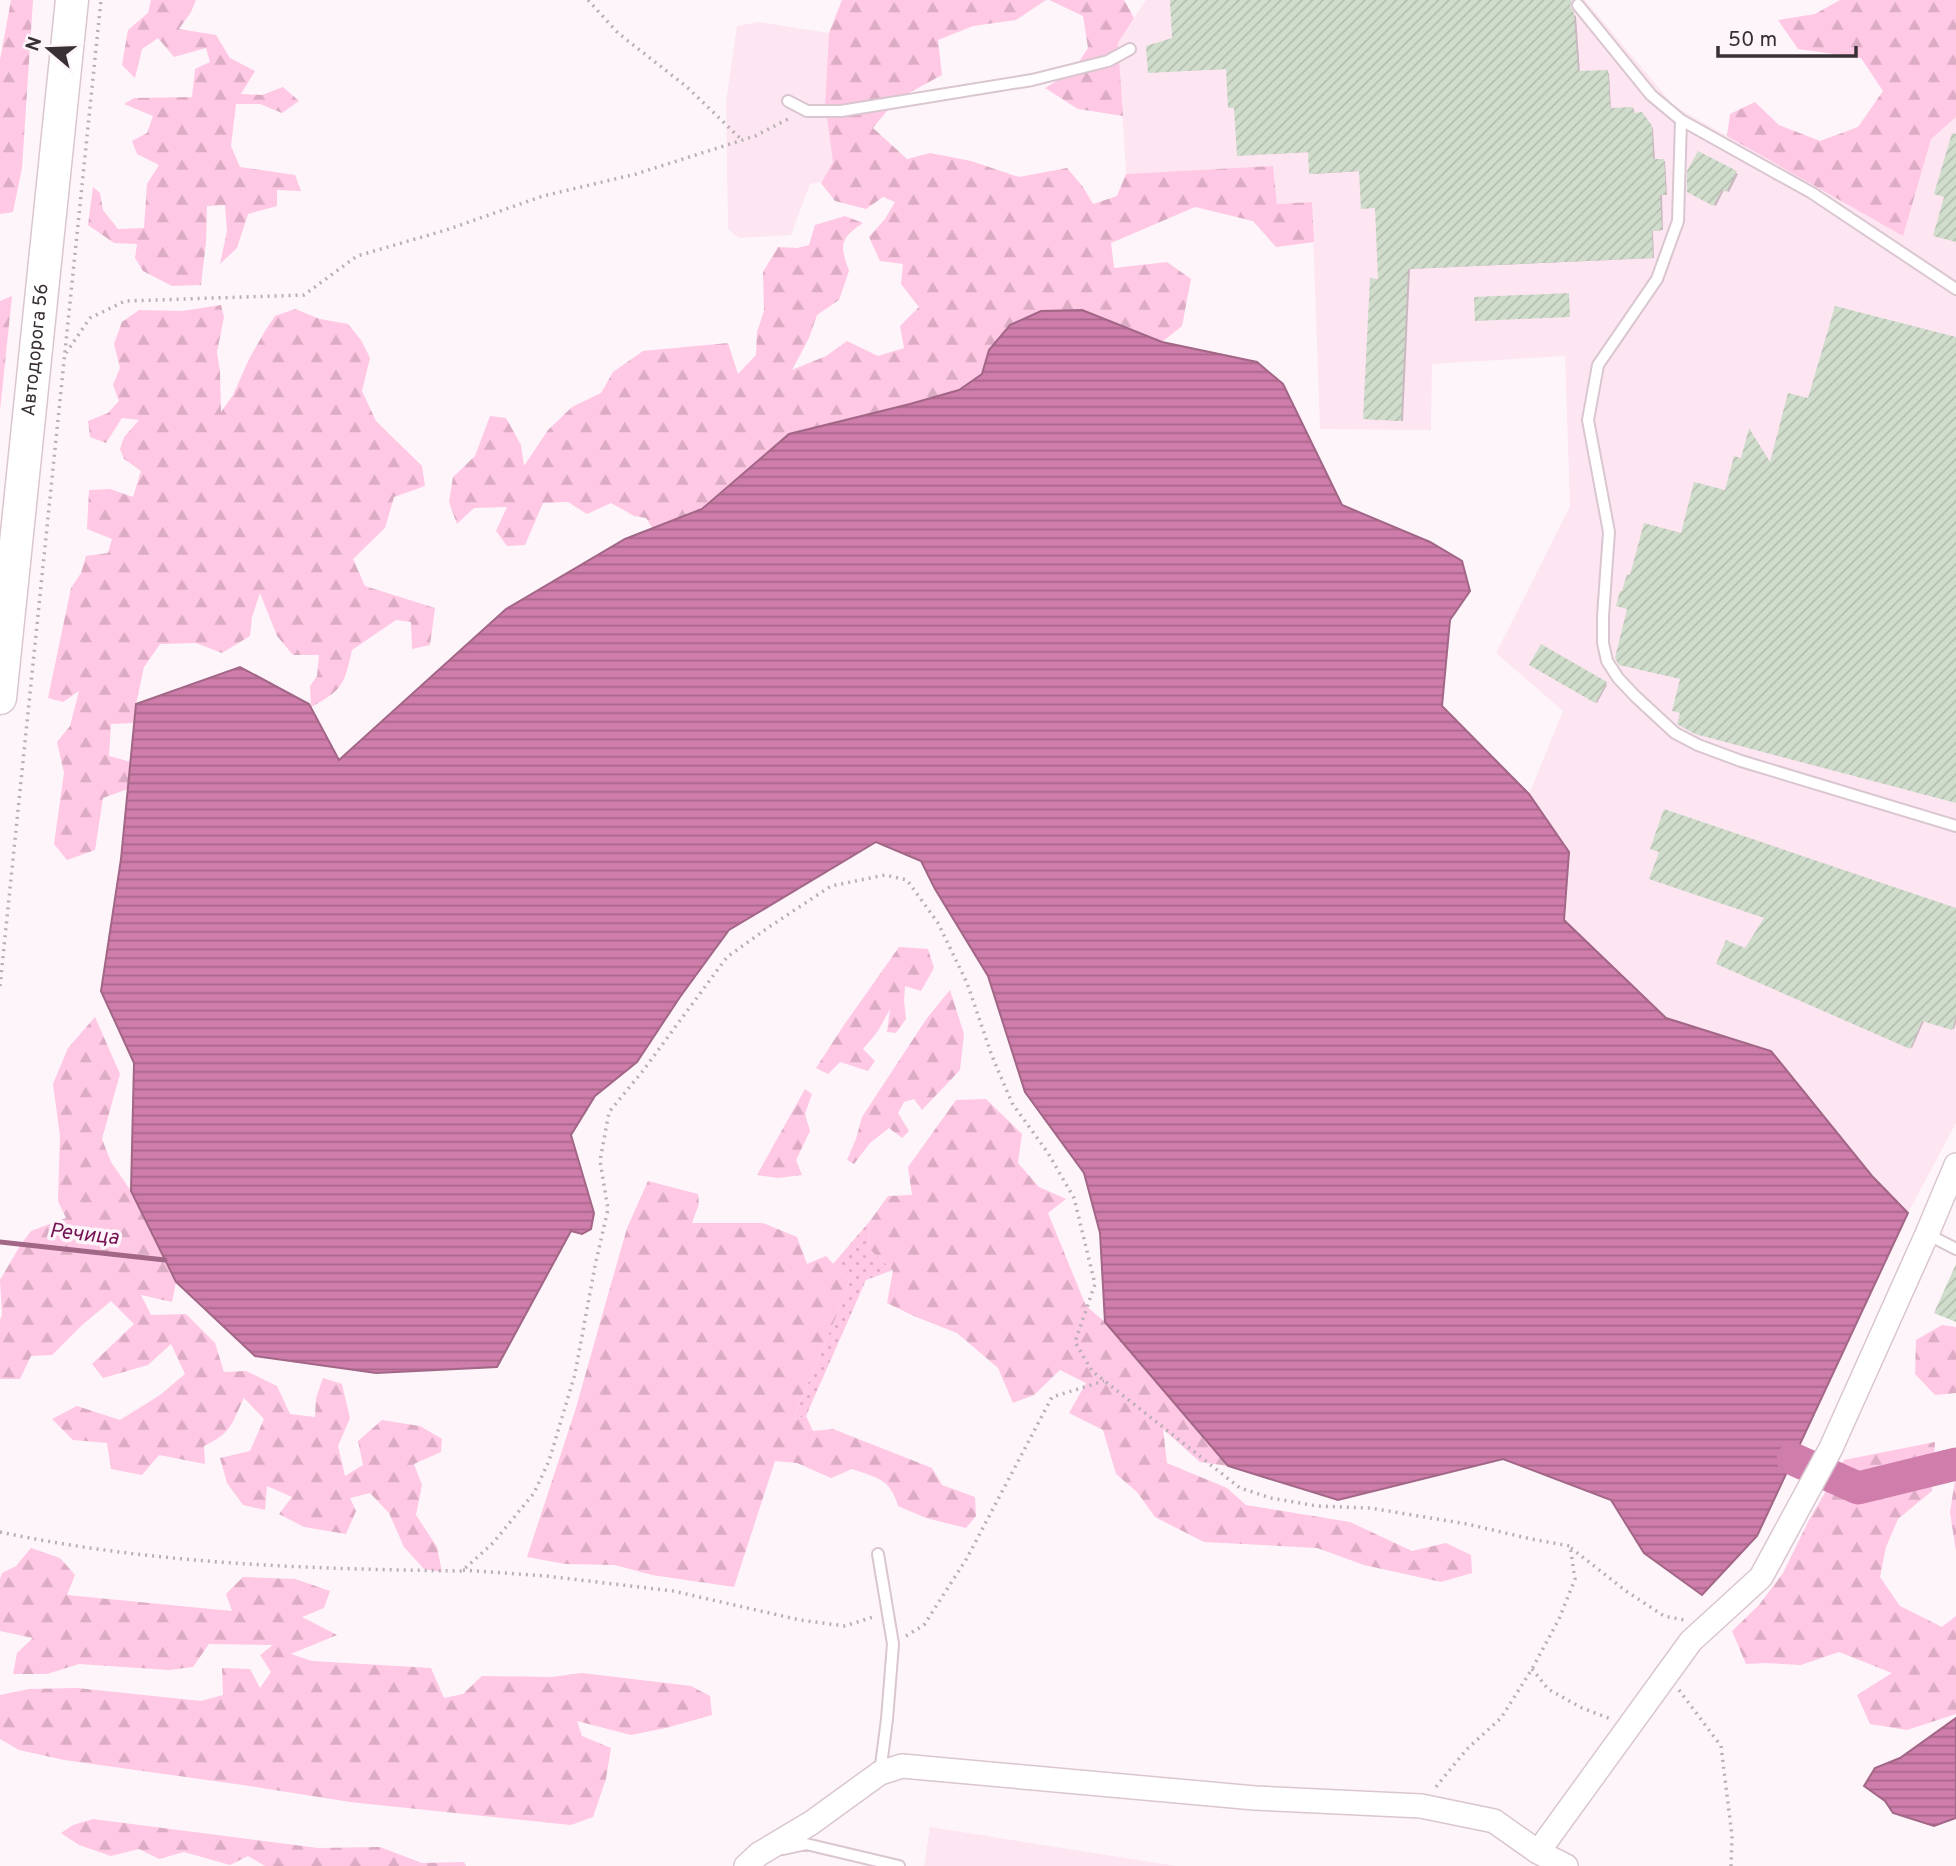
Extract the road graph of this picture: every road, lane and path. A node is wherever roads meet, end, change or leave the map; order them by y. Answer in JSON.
{"nodes":[{"id":1,"x":72,"y":0,"type":"edge"},
{"id":2,"x":101,"y":0,"type":"edge"},
{"id":3,"x":589,"y":0,"type":"edge"},
{"id":4,"x":1578,"y":5,"type":"dead end"},
{"id":5,"x":1130,"y":49,"type":"dead end"},
{"id":6,"x":788,"y":101,"type":"dead end"},
{"id":7,"x":806,"y":110,"type":"junction"},
{"id":8,"x":1681,"y":120,"type":"junction"},
{"id":9,"x":742,"y":140,"type":"junction"},
{"id":10,"x":1956,"y":289,"type":"edge"},
{"id":11,"x":65,"y":354,"type":"junction"},
{"id":12,"x":0,"y":698,"type":"edge"},
{"id":13,"x":1956,"y":826,"type":"edge"},
{"id":14,"x":0,"y":986,"type":"edge"},
{"id":15,"x":1956,"y":1165,"type":"edge"},
{"id":16,"x":1927,"y":1234,"type":"junction"},
{"id":17,"x":1956,"y":1249,"type":"edge"},
{"id":18,"x":1104,"y":1381,"type":"junction"},
{"id":19,"x":0,"y":1532,"type":"edge"},
{"id":20,"x":1570,"y":1546,"type":"junction"},
{"id":21,"x":878,"y":1554,"type":"dead end"},
{"id":22,"x":463,"y":1570,"type":"junction"},
{"id":23,"x":888,"y":1613,"type":"junction"},
{"id":24,"x":1708,"y":1624,"type":"junction"},
{"id":25,"x":893,"y":1644,"type":"junction"},
{"id":26,"x":1532,"y":1669,"type":"junction"},
{"id":27,"x":1666,"y":1675,"type":"junction"},
{"id":28,"x":1629,"y":1726,"type":"junction"},
{"id":29,"x":880,"y":1773,"type":"junction"},
{"id":30,"x":1421,"y":1806,"type":"junction"},
{"id":31,"x":1538,"y":1852,"type":"junction"},
{"id":32,"x":752,"y":1860,"type":"edge"},
{"id":33,"x":899,"y":1866,"type":"edge"},
{"id":34,"x":1566,"y":1866,"type":"edge"},
{"id":35,"x":1731,"y":1866,"type":"edge"}],
"edges":[{"from":1,"to":12,"type":"street","name":"Автодорога 56"},
{"from":2,"to":11,"type":"path"},
{"from":3,"to":9,"type":"path"},
{"from":4,"to":8,"type":"lane"},
{"from":5,"to":7,"type":"lane"},
{"from":6,"to":7,"type":"lane"},
{"from":7,"to":9,"type":"path"},
{"from":8,"to":10,"type":"lane"},
{"from":8,"to":13,"type":"lane"},
{"from":9,"to":11,"type":"path"},
{"from":11,"to":14,"type":"path"},
{"from":15,"to":16,"type":"street"},
{"from":16,"to":17,"type":"lane"},
{"from":16,"to":24,"type":"street"},
{"from":18,"to":20,"type":"path"},
{"from":18,"to":22,"type":"path"},
{"from":18,"to":25,"type":"path"},
{"from":19,"to":22,"type":"path"},
{"from":20,"to":24,"type":"path"},
{"from":20,"to":26,"type":"path"},
{"from":21,"to":23,"type":"lane"},
{"from":22,"to":23,"type":"path"},
{"from":23,"to":25,"type":"lane"},
{"from":24,"to":27,"type":"street"},
{"from":25,"to":29,"type":"lane"},
{"from":26,"to":28,"type":"path"},
{"from":26,"to":30,"type":"path"},
{"from":27,"to":28,"type":"street"},
{"from":27,"to":35,"type":"path"},
{"from":28,"to":31,"type":"street"},
{"from":29,"to":30,"type":"street"},
{"from":29,"to":32,"type":"street"},
{"from":30,"to":31,"type":"street"},
{"from":31,"to":34,"type":"street"},
{"from":32,"to":33,"type":"lane"}]}
